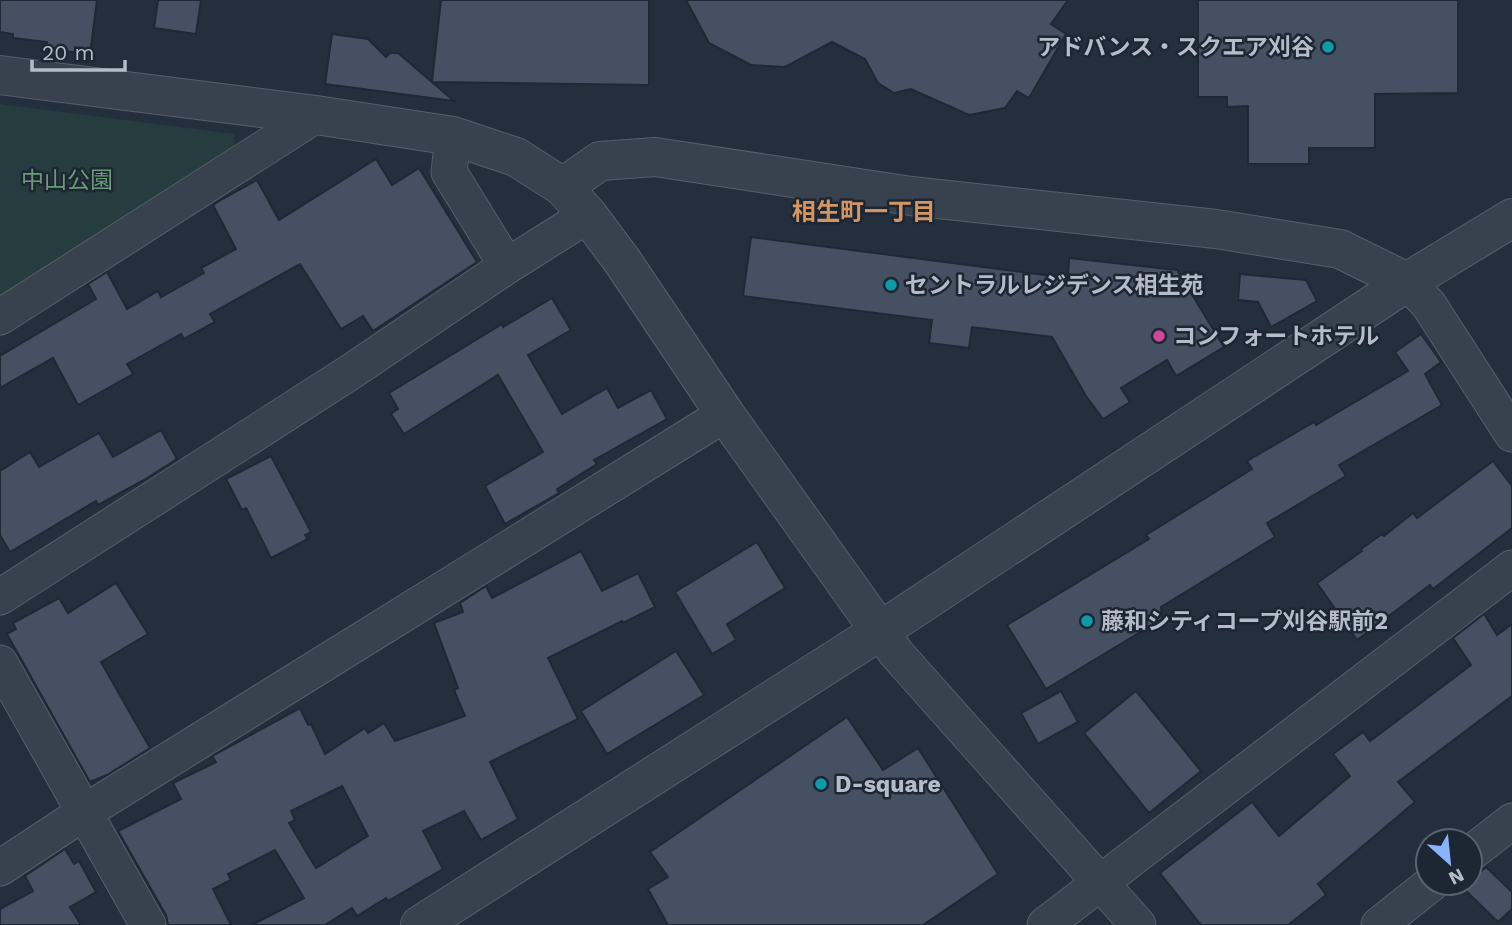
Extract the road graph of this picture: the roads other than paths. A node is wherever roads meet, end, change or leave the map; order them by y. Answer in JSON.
{"nodes":[{"id":1,"x":0,"y":75,"type":"edge"},
{"id":2,"x":316,"y":115,"type":"junction"},
{"id":3,"x":453,"y":136,"type":"junction"},
{"id":4,"x":564,"y":187,"type":"junction"},
{"id":5,"x":588,"y":215,"type":"junction"},
{"id":6,"x":1512,"y":218,"type":"edge"},
{"id":7,"x":507,"y":266,"type":"junction"},
{"id":8,"x":1407,"y":282,"type":"junction"},
{"id":9,"x":0,"y":317,"type":"edge"},
{"id":10,"x":725,"y":414,"type":"junction"},
{"id":11,"x":1512,"y":434,"type":"edge"},
{"id":12,"x":1512,"y":568,"type":"edge"},
{"id":13,"x":0,"y":597,"type":"edge"},
{"id":14,"x":880,"y":631,"type":"junction"},
{"id":15,"x":0,"y":663,"type":"edge"},
{"id":16,"x":85,"y":812,"type":"junction"},
{"id":17,"x":1512,"y":821,"type":"edge"},
{"id":18,"x":1484,"y":842,"type":"edge"},
{"id":19,"x":0,"y":868,"type":"edge"},
{"id":20,"x":1102,"y":882,"type":"junction"},
{"id":21,"x":1414,"y":897,"type":"edge"},
{"id":22,"x":148,"y":925,"type":"edge"},
{"id":23,"x":421,"y":925,"type":"edge"},
{"id":24,"x":1045,"y":925,"type":"edge"},
{"id":25,"x":1138,"y":925,"type":"edge"},
{"id":26,"x":1378,"y":925,"type":"edge"}],
"edges":[{"from":1,"to":2,"type":"street"},
{"from":2,"to":3,"type":"street"},
{"from":2,"to":9,"type":"street"},
{"from":3,"to":4,"type":"street"},
{"from":3,"to":7,"type":"street"},
{"from":4,"to":5,"type":"street"},
{"from":4,"to":8,"type":"street"},
{"from":5,"to":7,"type":"street"},
{"from":5,"to":10,"type":"street"},
{"from":6,"to":8,"type":"street"},
{"from":7,"to":13,"type":"street"},
{"from":8,"to":11,"type":"street"},
{"from":8,"to":14,"type":"street"},
{"from":10,"to":14,"type":"street"},
{"from":10,"to":16,"type":"street"},
{"from":12,"to":20,"type":"street"},
{"from":14,"to":20,"type":"street"},
{"from":14,"to":23,"type":"street"},
{"from":15,"to":16,"type":"street"},
{"from":16,"to":19,"type":"street"},
{"from":16,"to":22,"type":"street"},
{"from":17,"to":18,"type":"street"},
{"from":20,"to":24,"type":"street"},
{"from":20,"to":25,"type":"street"},
{"from":21,"to":26,"type":"street"}]}
